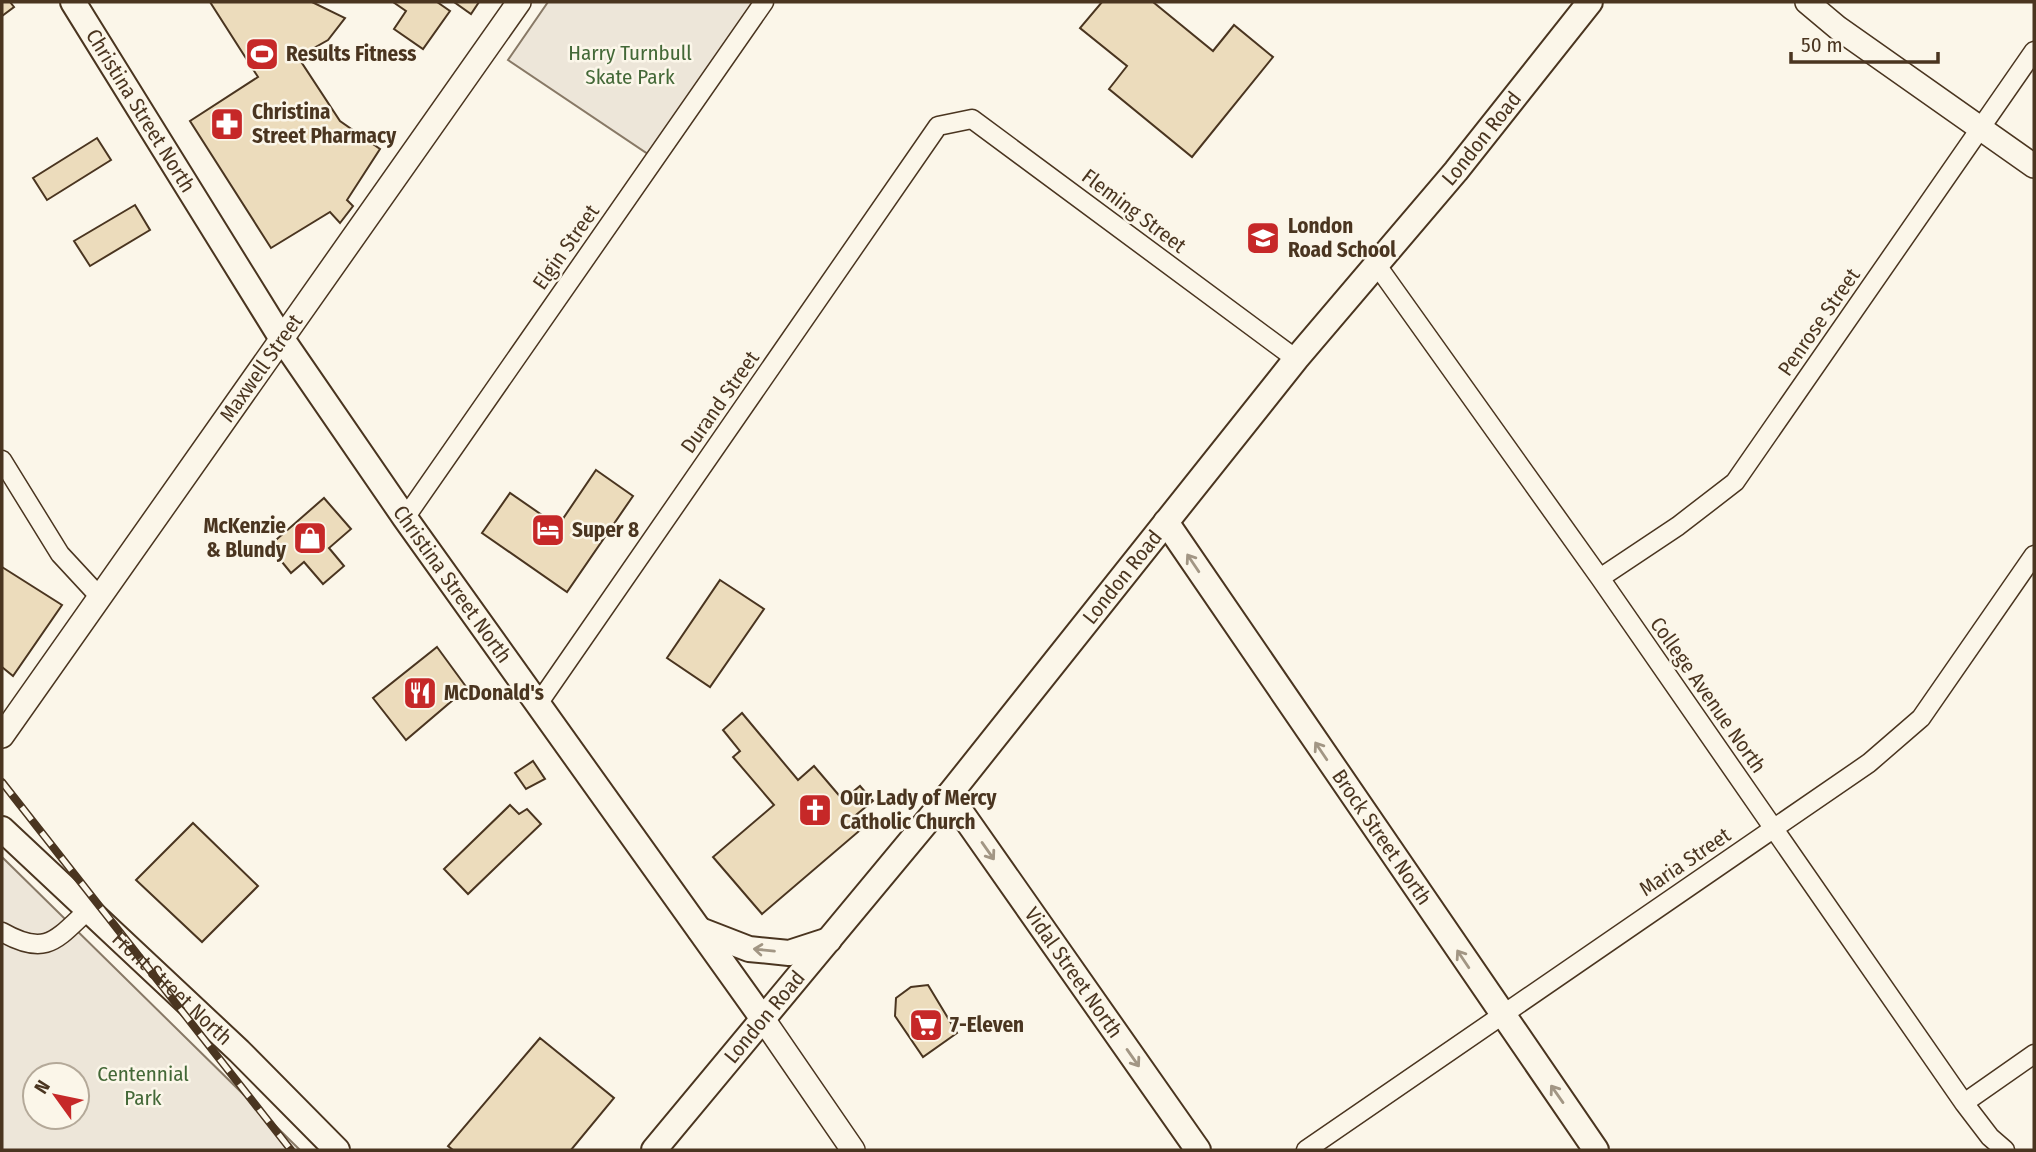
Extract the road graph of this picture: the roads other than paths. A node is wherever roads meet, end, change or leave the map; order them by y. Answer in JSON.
{"nodes":[{"id":1,"x":73,"y":2,"type":"edge"},
{"id":2,"x":519,"y":2,"type":"edge"},
{"id":3,"x":764,"y":2,"type":"edge"},
{"id":4,"x":1590,"y":2,"type":"edge"},
{"id":5,"x":1807,"y":2,"type":"edge"},
{"id":6,"x":2034,"y":51,"type":"edge"},
{"id":7,"x":938,"y":126,"type":"joint"},
{"id":8,"x":1980,"y":128,"type":"junction"},
{"id":9,"x":2034,"y":166,"type":"edge"},
{"id":10,"x":1376,"y":264,"type":"junction"},
{"id":11,"x":282,"y":340,"type":"junction"},
{"id":12,"x":1296,"y":359,"type":"junction"},
{"id":13,"x":2,"y":460,"type":"edge"},
{"id":14,"x":405,"y":518,"type":"junction"},
{"id":15,"x":1166,"y":522,"type":"junction"},
{"id":16,"x":2034,"y":555,"type":"edge"},
{"id":17,"x":1600,"y":578,"type":"junction"},
{"id":18,"x":98,"y":595,"type":"junction"},
{"id":19,"x":538,"y":704,"type":"junction"},
{"id":20,"x":2,"y":736,"type":"edge"},
{"id":21,"x":949,"y":795,"type":"junction"},
{"id":22,"x":2,"y":829,"type":"edge"},
{"id":23,"x":1773,"y":829,"type":"junction"},
{"id":24,"x":88,"y":910,"type":"junction"},
{"id":25,"x":700,"y":930,"type":"junction"},
{"id":26,"x":2,"y":932,"type":"edge"},
{"id":27,"x":829,"y":940,"type":"junction"},
{"id":28,"x":1502,"y":1016,"type":"junction"},
{"id":29,"x":763,"y":1019,"type":"junction"},
{"id":30,"x":2034,"y":1054,"type":"edge"},
{"id":31,"x":1964,"y":1103,"type":"junction"},
{"id":32,"x":337,"y":1150,"type":"edge"},
{"id":33,"x":653,"y":1150,"type":"edge"},
{"id":34,"x":852,"y":1150,"type":"edge"},
{"id":35,"x":1198,"y":1150,"type":"edge"},
{"id":36,"x":1306,"y":1150,"type":"edge"},
{"id":37,"x":1596,"y":1150,"type":"edge"},
{"id":38,"x":2006,"y":1150,"type":"edge"}],
"edges":[{"from":1,"to":11,"type":"main road","name":"Christina Street North"},
{"from":2,"to":11,"type":"street","name":"Maxwell Street"},
{"from":3,"to":14,"type":"street","name":"Elgin Street"},
{"from":4,"to":10,"type":"main road","name":"London Road"},
{"from":5,"to":8,"type":"street"},
{"from":6,"to":8,"type":"street","name":"Penrose Street"},
{"from":7,"to":12,"type":"street","name":"Fleming Street"},
{"from":7,"to":19,"type":"street","name":"Durand Street"},
{"from":8,"to":9,"type":"street"},
{"from":8,"to":17,"type":"street","name":"Penrose Street"},
{"from":10,"to":12,"type":"main road","name":"London Road"},
{"from":10,"to":17,"type":"street","name":"College Avenue North"},
{"from":11,"to":14,"type":"main road","name":"Christina Street North"},
{"from":11,"to":18,"type":"street","name":"Maxwell Street"},
{"from":12,"to":15,"type":"main road","name":"London Road"},
{"from":13,"to":18,"type":"street"},
{"from":14,"to":19,"type":"main road","name":"Christina Street North"},
{"from":15,"to":21,"type":"main road","name":"London Road"},
{"from":28,"to":15,"type":"main road","name":"Brock Street North","one_way":true},
{"from":16,"to":23,"type":"street","name":"Maria Street"},
{"from":17,"to":23,"type":"street","name":"College Avenue North"},
{"from":18,"to":20,"type":"street","name":"Maxwell Street"},
{"from":19,"to":25,"type":"main road","name":"Christina Street North"},
{"from":21,"to":27,"type":"main road","name":"London Road"},
{"from":21,"to":35,"type":"main road","name":"Vidal Street North","one_way":true},
{"from":22,"to":24,"type":"main road","name":"Front Street North"},
{"from":23,"to":28,"type":"street","name":"Maria Street"},
{"from":23,"to":31,"type":"street","name":"College Avenue North"},
{"from":24,"to":26,"type":"street"},
{"from":24,"to":32,"type":"main road","name":"Front Street North"},
{"from":27,"to":25,"type":"main road","one_way":true},
{"from":25,"to":29,"type":"main road","name":"Christina Street North"},
{"from":27,"to":29,"type":"main road","name":"London Road"},
{"from":28,"to":36,"type":"street","name":"Maria Street"},
{"from":37,"to":28,"type":"main road","name":"Brock Street North","one_way":true},
{"from":29,"to":33,"type":"main road","name":"London Road"},
{"from":29,"to":34,"type":"street","name":"Christina Street North"},
{"from":30,"to":31,"type":"street"},
{"from":31,"to":38,"type":"street","name":"College Avenue North"}]}
